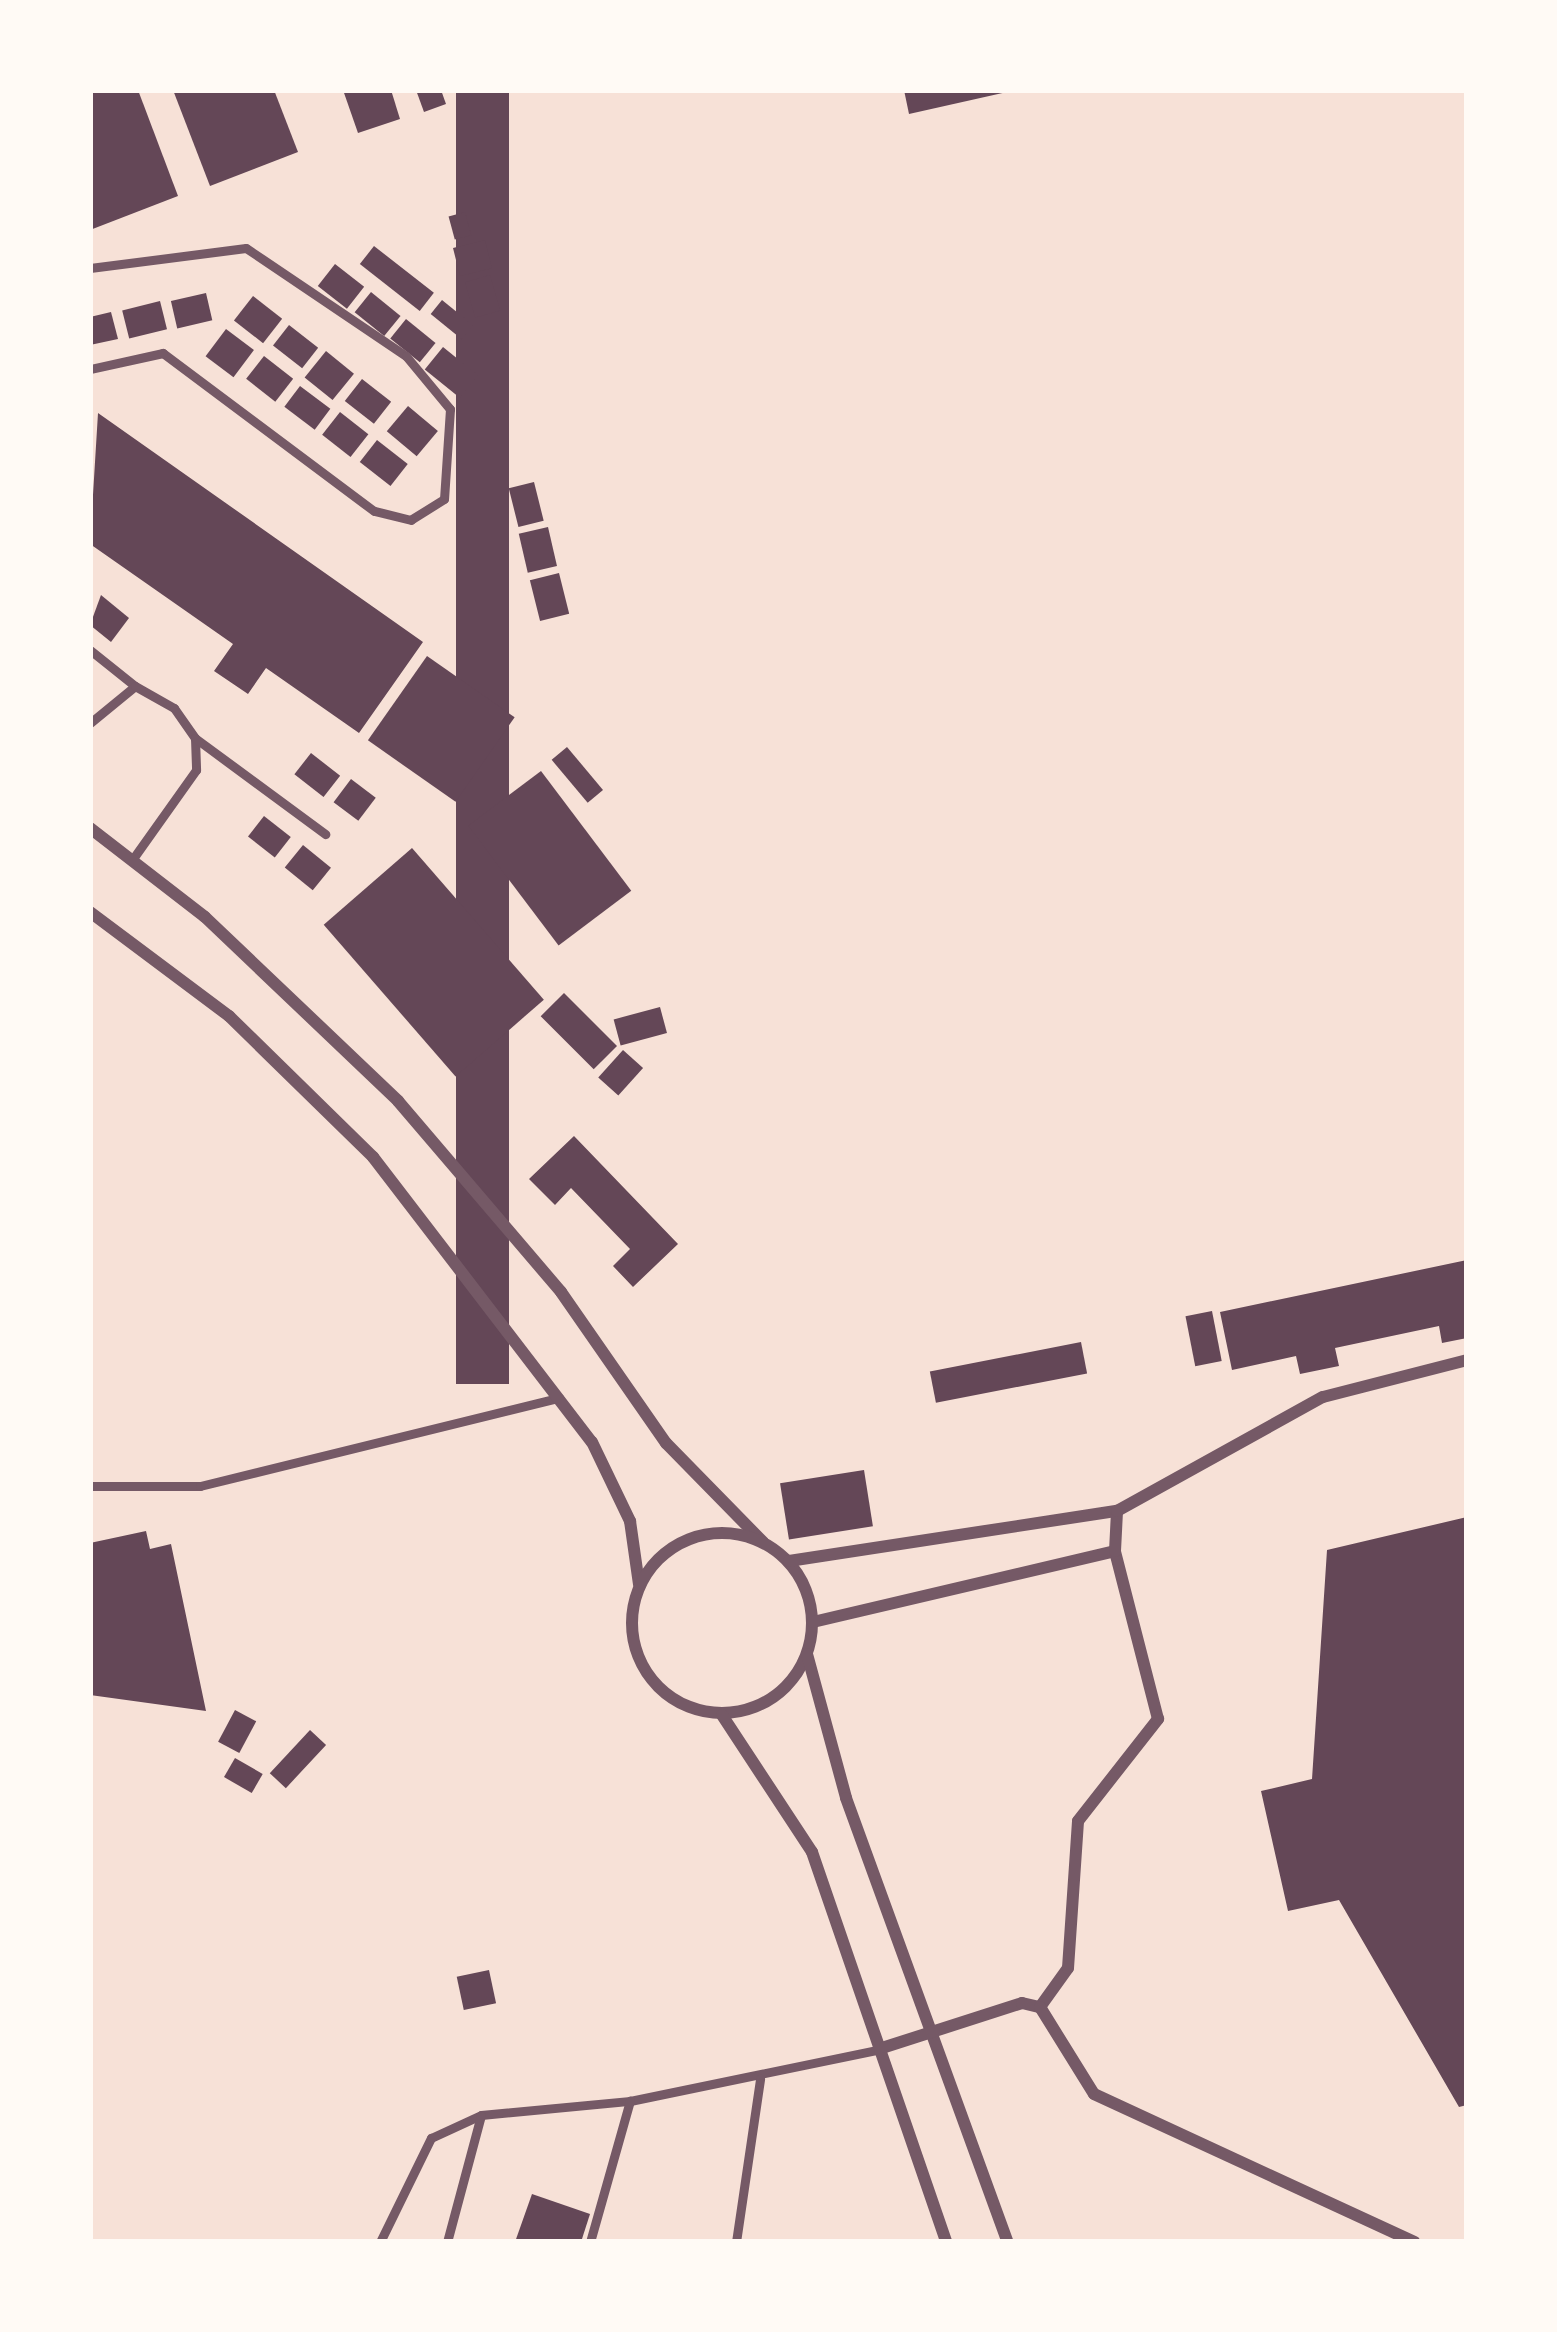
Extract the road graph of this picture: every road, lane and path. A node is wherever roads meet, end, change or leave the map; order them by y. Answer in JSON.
{"nodes":[{"id":1,"x":90,"y":268,"type":"edge"},
{"id":2,"x":90,"y":369,"type":"edge"},
{"id":3,"x":90,"y":650,"type":"edge"},
{"id":4,"x":135,"y":686,"type":"junction"},
{"id":5,"x":90,"y":723,"type":"edge"},
{"id":6,"x":195,"y":738,"type":"junction"},
{"id":7,"x":90,"y":828,"type":"edge"},
{"id":8,"x":325,"y":834,"type":"dead end"},
{"id":9,"x":132,"y":860,"type":"junction"},
{"id":10,"x":90,"y":912,"type":"edge"},
{"id":11,"x":1467,"y":1360,"type":"edge"},
{"id":12,"x":559,"y":1398,"type":"junction"},
{"id":13,"x":90,"y":1486,"type":"edge"},
{"id":14,"x":1117,"y":1511,"type":"junction"},
{"id":15,"x":763,"y":1542,"type":"junction"},
{"id":16,"x":1115,"y":1551,"type":"junction"},
{"id":17,"x":789,"y":1561,"type":"junction"},
{"id":18,"x":639,"y":1584,"type":"junction"},
{"id":19,"x":813,"y":1622,"type":"junction"},
{"id":20,"x":807,"y":1654,"type":"junction"},
{"id":21,"x":722,"y":1714,"type":"junction"},
{"id":22,"x":1040,"y":2007,"type":"junction"},
{"id":23,"x":937,"y":2027,"type":"junction"},
{"id":24,"x":886,"y":2047,"type":"junction"},
{"id":25,"x":760,"y":2079,"type":"junction"},
{"id":26,"x":630,"y":2101,"type":"junction"},
{"id":27,"x":481,"y":2115,"type":"junction"},
{"id":28,"x":380,"y":2242,"type":"edge"},
{"id":29,"x":447,"y":2242,"type":"edge"},
{"id":30,"x":590,"y":2242,"type":"edge"},
{"id":31,"x":736,"y":2242,"type":"edge"},
{"id":32,"x":946,"y":2242,"type":"edge"},
{"id":33,"x":1008,"y":2242,"type":"edge"},
{"id":34,"x":1414,"y":2242,"type":"edge"}],
"edges":[{"from":1,"to":2,"type":"lane"},
{"from":3,"to":4,"type":"lane"},
{"from":4,"to":5,"type":"lane"},
{"from":4,"to":6,"type":"lane"},
{"from":6,"to":8,"type":"lane"},
{"from":6,"to":9,"type":"lane"},
{"from":7,"to":9,"type":"street"},
{"from":9,"to":15,"type":"street"},
{"from":10,"to":12,"type":"street"},
{"from":11,"to":14,"type":"street"},
{"from":12,"to":13,"type":"lane"},
{"from":12,"to":18,"type":"street"},
{"from":14,"to":16,"type":"street"},
{"from":14,"to":17,"type":"street"},
{"from":15,"to":17,"type":"street"},
{"from":15,"to":18,"type":"street"},
{"from":16,"to":19,"type":"street"},
{"from":16,"to":22,"type":"street"},
{"from":17,"to":19,"type":"street"},
{"from":18,"to":21,"type":"street"},
{"from":19,"to":20,"type":"street"},
{"from":20,"to":21,"type":"street"},
{"from":20,"to":23,"type":"street"},
{"from":21,"to":24,"type":"street"},
{"from":22,"to":23,"type":"street"},
{"from":22,"to":34,"type":"street"},
{"from":23,"to":24,"type":"street"},
{"from":23,"to":33,"type":"street"},
{"from":24,"to":25,"type":"lane"},
{"from":24,"to":32,"type":"street"},
{"from":25,"to":26,"type":"lane"},
{"from":25,"to":31,"type":"lane"},
{"from":26,"to":27,"type":"lane"},
{"from":26,"to":30,"type":"lane"},
{"from":27,"to":28,"type":"lane"},
{"from":27,"to":29,"type":"lane"}]}
